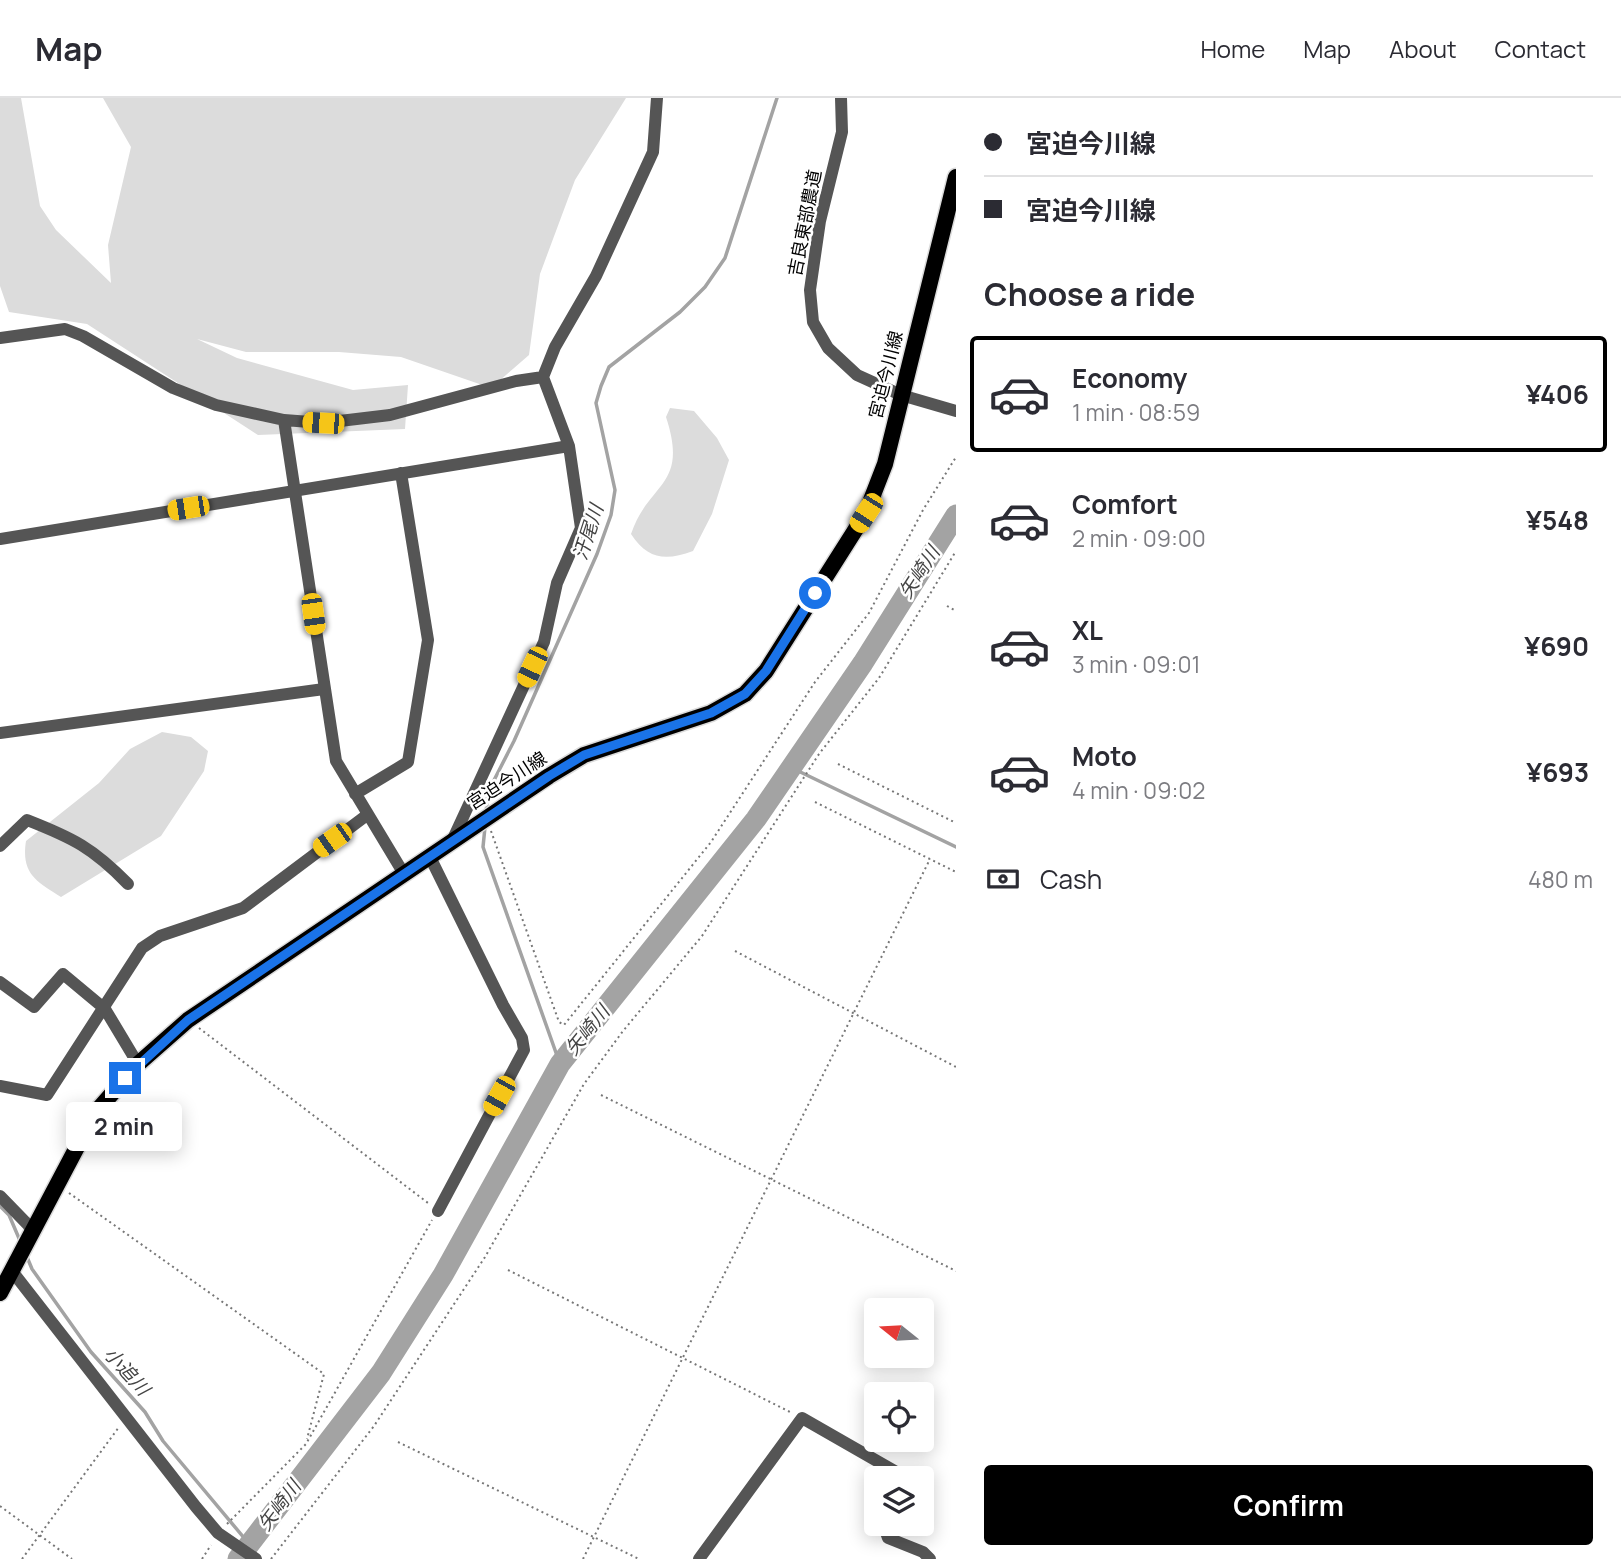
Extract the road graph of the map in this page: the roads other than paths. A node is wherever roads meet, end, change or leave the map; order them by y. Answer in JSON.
{"nodes":[{"id":1,"x":657,"y":98,"type":"edge"},
{"id":2,"x":841,"y":98,"type":"edge"},
{"id":3,"x":956,"y":177,"type":"edge"},
{"id":4,"x":0,"y":338,"type":"edge"},
{"id":5,"x":543,"y":377,"type":"junction"},
{"id":6,"x":901,"y":395,"type":"junction"},
{"id":7,"x":956,"y":411,"type":"edge"},
{"id":8,"x":284,"y":420,"type":"junction"},
{"id":9,"x":569,"y":446,"type":"junction"},
{"id":10,"x":401,"y":473,"type":"junction"},
{"id":11,"x":295,"y":490,"type":"junction"},
{"id":12,"x":0,"y":539,"type":"edge"},
{"id":13,"x":324,"y":689,"type":"junction"},
{"id":14,"x":0,"y":733,"type":"edge"},
{"id":15,"x":355,"y":794,"type":"junction"},
{"id":16,"x":367,"y":815,"type":"junction"},
{"id":17,"x":451,"y":842,"type":"junction"},
{"id":18,"x":0,"y":846,"type":"edge"},
{"id":19,"x":430,"y":857,"type":"junction"},
{"id":20,"x":404,"y":874,"type":"junction"},
{"id":21,"x":128,"y":884,"type":"dead end"},
{"id":22,"x":0,"y":982,"type":"edge"},
{"id":23,"x":105,"y":1009,"type":"junction"},
{"id":24,"x":138,"y":1064,"type":"junction"},
{"id":25,"x":0,"y":1086,"type":"edge"},
{"id":26,"x":0,"y":1196,"type":"edge"},
{"id":27,"x":438,"y":1210,"type":"road end"},
{"id":28,"x":34,"y":1231,"type":"junction"},
{"id":29,"x":12,"y":1271,"type":"junction"},
{"id":30,"x":0,"y":1293,"type":"edge"},
{"id":31,"x":886,"y":1466,"type":"edge"},
{"id":32,"x":887,"y":1536,"type":"edge"},
{"id":33,"x":256,"y":1559,"type":"edge"},
{"id":34,"x":699,"y":1559,"type":"edge"},
{"id":35,"x":930,"y":1559,"type":"edge"}],
"edges":[{"from":1,"to":5,"type":"street"},
{"from":2,"to":6,"type":"street","name":"吉良東部農道"},
{"from":3,"to":6,"type":"main road","name":"宮迫今川線"},
{"from":4,"to":8,"type":"street"},
{"from":5,"to":8,"type":"street"},
{"from":5,"to":9,"type":"street"},
{"from":6,"to":7,"type":"street","name":"吉良東部農道"},
{"from":6,"to":17,"type":"main road","name":"宮迫今川線"},
{"from":8,"to":11,"type":"street"},
{"from":9,"to":10,"type":"street"},
{"from":9,"to":17,"type":"street"},
{"from":10,"to":11,"type":"street"},
{"from":10,"to":15,"type":"street"},
{"from":11,"to":12,"type":"street"},
{"from":11,"to":13,"type":"street"},
{"from":13,"to":14,"type":"street"},
{"from":13,"to":15,"type":"street"},
{"from":15,"to":16,"type":"street"},
{"from":16,"to":20,"type":"street"},
{"from":16,"to":23,"type":"street"},
{"from":17,"to":19,"type":"main road","name":"宮迫今川線"},
{"from":18,"to":21,"type":"street"},
{"from":19,"to":20,"type":"main road","name":"宮迫今川線"},
{"from":19,"to":27,"type":"street"},
{"from":20,"to":24,"type":"main road","name":"宮迫今川線"},
{"from":22,"to":23,"type":"street"},
{"from":23,"to":24,"type":"street"},
{"from":23,"to":25,"type":"street"},
{"from":24,"to":28,"type":"main road","name":"宮迫今川線"},
{"from":26,"to":28,"type":"street"},
{"from":28,"to":29,"type":"main road","name":"宮迫今川線"},
{"from":29,"to":30,"type":"main road","name":"宮迫今川線"},
{"from":29,"to":33,"type":"street"},
{"from":31,"to":34,"type":"street"},
{"from":32,"to":35,"type":"street"}]}
